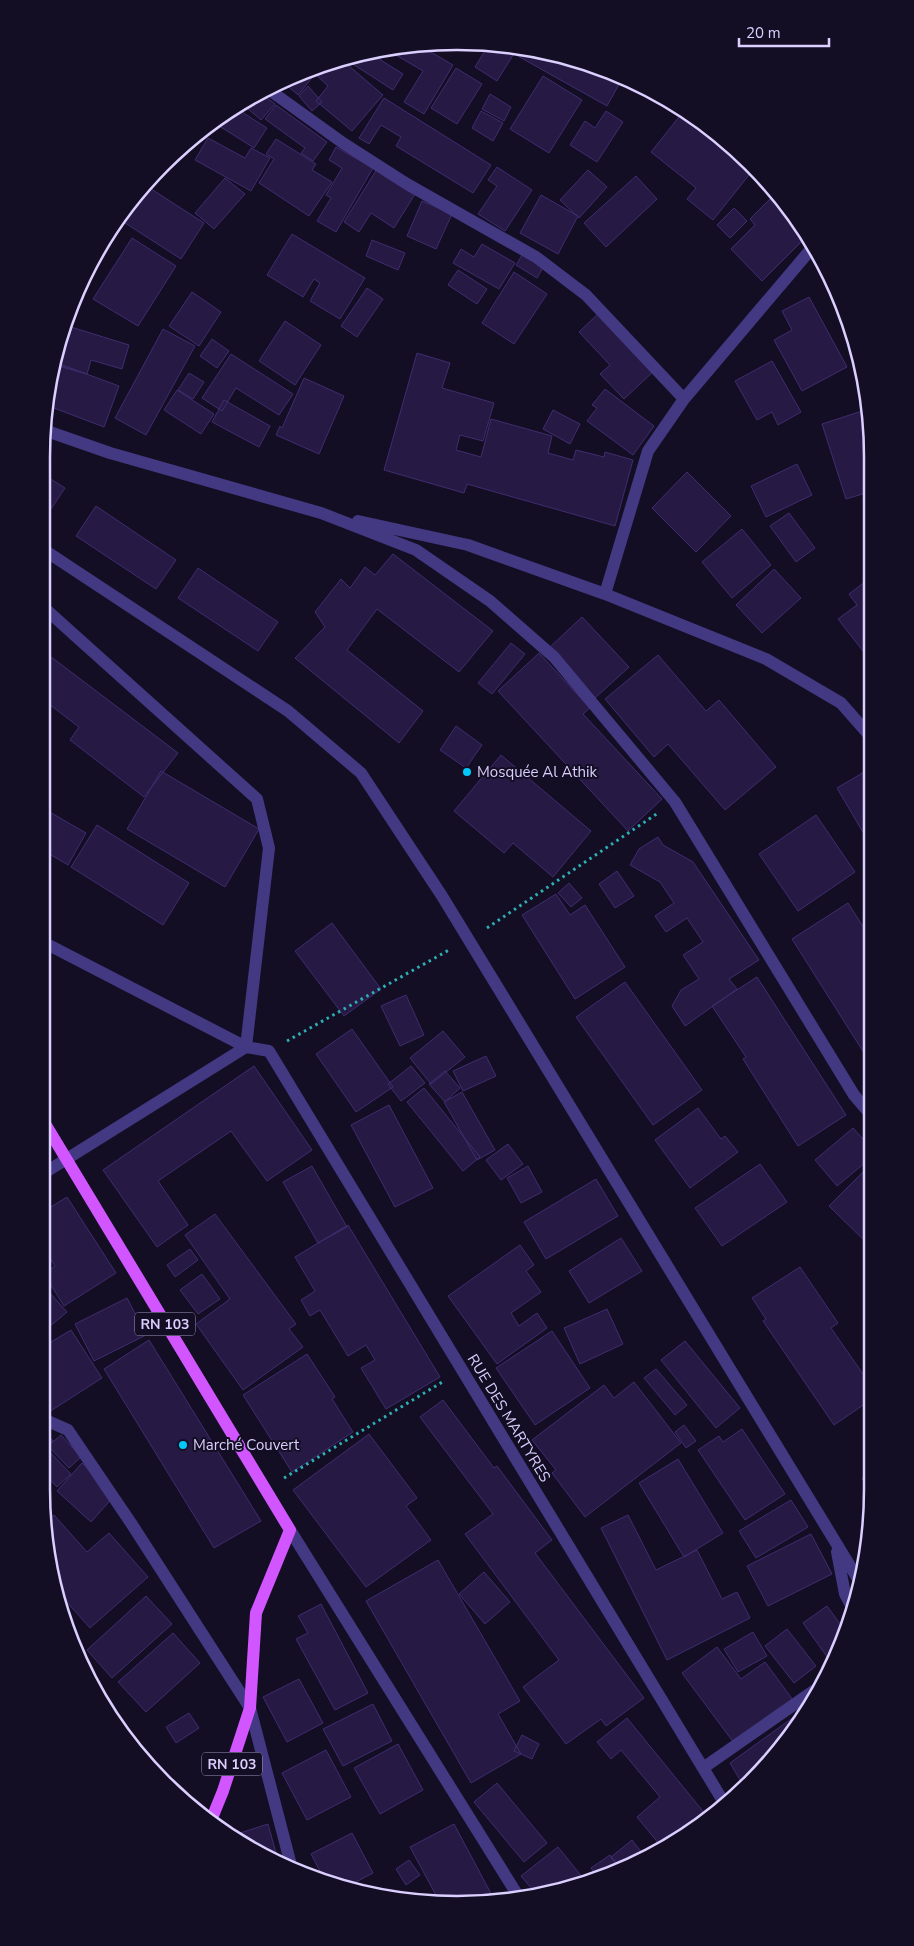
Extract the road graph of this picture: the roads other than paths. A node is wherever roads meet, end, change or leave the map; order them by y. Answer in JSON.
{"nodes":[{"id":1,"x":274,"y":94,"type":"edge"},
{"id":2,"x":808,"y":253,"type":"edge"},
{"id":3,"x":684,"y":399,"type":"junction"},
{"id":4,"x":51,"y":432,"type":"edge"},
{"id":5,"x":321,"y":513,"type":"junction"},
{"id":6,"x":50,"y":554,"type":"edge"},
{"id":7,"x":605,"y":594,"type":"junction"},
{"id":8,"x":50,"y":613,"type":"edge"},
{"id":9,"x":864,"y":729,"type":"edge"},
{"id":10,"x":50,"y":946,"type":"edge"},
{"id":11,"x":246,"y":1047,"type":"junction"},
{"id":12,"x":864,"y":1107,"type":"edge"},
{"id":13,"x":50,"y":1132,"type":"edge"},
{"id":14,"x":66,"y":1160,"type":"junction"},
{"id":15,"x":50,"y":1170,"type":"edge"},
{"id":16,"x":50,"y":1422,"type":"edge"},
{"id":17,"x":290,"y":1530,"type":"junction"},
{"id":18,"x":835,"y":1542,"type":"junction"},
{"id":19,"x":854,"y":1575,"type":"edge"},
{"id":20,"x":848,"y":1600,"type":"edge"},
{"id":21,"x":807,"y":1696,"type":"edge"},
{"id":22,"x":250,"y":1708,"type":"junction"},
{"id":23,"x":703,"y":1768,"type":"junction"},
{"id":24,"x":721,"y":1798,"type":"edge"},
{"id":25,"x":213,"y":1815,"type":"edge"},
{"id":26,"x":290,"y":1860,"type":"edge"},
{"id":27,"x":516,"y":1892,"type":"edge"}],
"edges":[{"from":1,"to":3,"type":"street"},
{"from":2,"to":3,"type":"street"},
{"from":3,"to":7,"type":"street"},
{"from":4,"to":5,"type":"street"},
{"from":5,"to":7,"type":"street"},
{"from":5,"to":12,"type":"street"},
{"from":6,"to":18,"type":"street"},
{"from":7,"to":9,"type":"street"},
{"from":8,"to":11,"type":"street"},
{"from":10,"to":11,"type":"street"},
{"from":11,"to":14,"type":"street"},
{"from":11,"to":23,"type":"street","name":"RUE DES MARTYRES"},
{"from":13,"to":14,"type":"main road","number":"RN 103"},
{"from":14,"to":15,"type":"street"},
{"from":14,"to":17,"type":"main road","number":"RN 103"},
{"from":16,"to":22,"type":"street"},
{"from":17,"to":22,"type":"main road","number":"RN 103"},
{"from":17,"to":27,"type":"street"},
{"from":18,"to":19,"type":"street"},
{"from":18,"to":20,"type":"street"},
{"from":21,"to":23,"type":"street"},
{"from":22,"to":25,"type":"main road","number":"RN 103"},
{"from":22,"to":26,"type":"street"},
{"from":23,"to":24,"type":"street","name":"RUE DES MARTYRES"}]}
